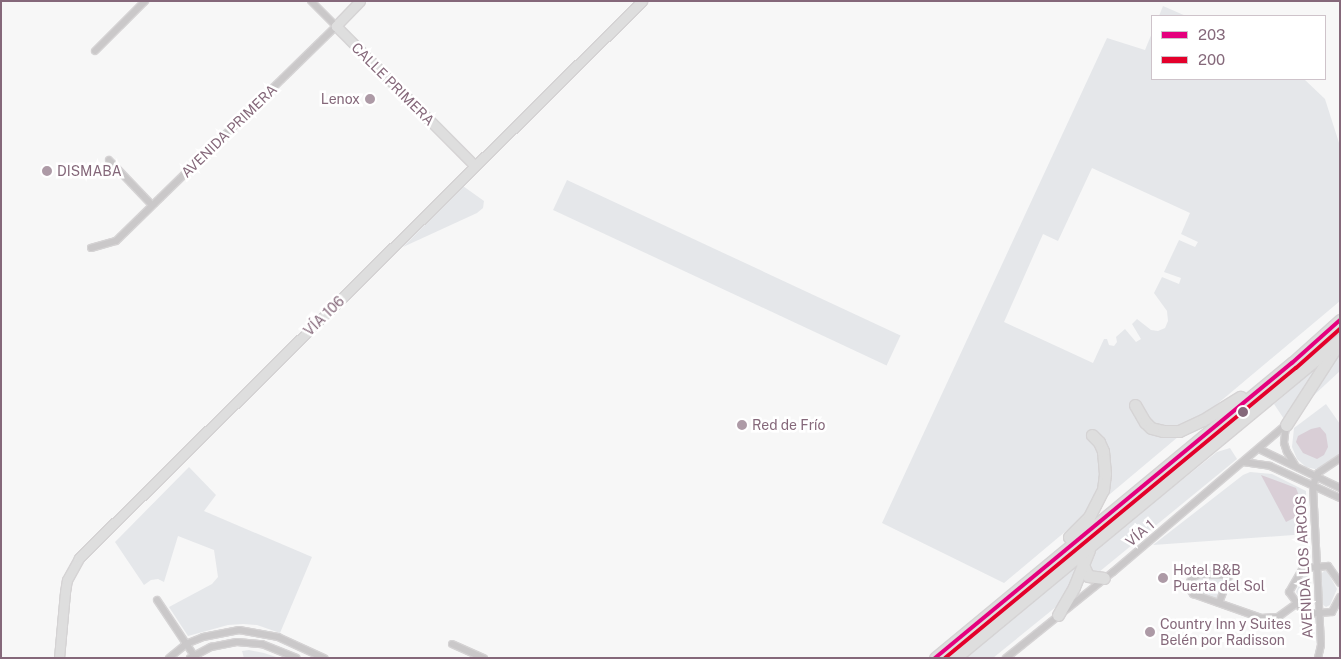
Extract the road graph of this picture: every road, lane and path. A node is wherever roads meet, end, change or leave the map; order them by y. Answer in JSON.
{"nodes":[{"id":1,"x":145,"y":1,"type":"edge"},
{"id":2,"x":311,"y":1,"type":"edge"},
{"id":3,"x":360,"y":1,"type":"edge"},
{"id":4,"x":642,"y":1,"type":"edge"},
{"id":5,"x":336,"y":26,"type":"junction"},
{"id":6,"x":95,"y":51,"type":"dead end"},
{"id":7,"x":109,"y":160,"type":"dead end"},
{"id":8,"x":475,"y":166,"type":"junction"},
{"id":9,"x":152,"y":206,"type":"junction"},
{"id":10,"x":91,"y":248,"type":"dead end"},
{"id":11,"x":1340,"y":316,"type":"edge"},
{"id":12,"x":1340,"y":320,"type":"edge"},
{"id":13,"x":1340,"y":340,"type":"edge"},
{"id":14,"x":1135,"y":405,"type":"dead end"},
{"id":15,"x":1286,"y":425,"type":"junction"},
{"id":16,"x":1092,"y":435,"type":"dead end"},
{"id":17,"x":1260,"y":449,"type":"junction"},
{"id":18,"x":1340,"y":458,"type":"edge"},
{"id":19,"x":1243,"y":462,"type":"junction"},
{"id":20,"x":1297,"y":468,"type":"junction"},
{"id":21,"x":1316,"y":477,"type":"junction"},
{"id":22,"x":1313,"y":486,"type":"junction"},
{"id":23,"x":1340,"y":488,"type":"edge"},
{"id":24,"x":1340,"y":498,"type":"edge"},
{"id":25,"x":1094,"y":542,"type":"junction"},
{"id":26,"x":1082,"y":563,"type":"junction"},
{"id":27,"x":1317,"y":567,"type":"junction"},
{"id":28,"x":1104,"y":578,"type":"junction"},
{"id":29,"x":1340,"y":583,"type":"edge"},
{"id":30,"x":1340,"y":597,"type":"edge"},
{"id":31,"x":157,"y":600,"type":"dead end"},
{"id":32,"x":1219,"y":603,"type":"junction"},
{"id":33,"x":1297,"y":603,"type":"junction"},
{"id":34,"x":1319,"y":613,"type":"junction"},
{"id":35,"x":1058,"y":615,"type":"junction"},
{"id":36,"x":186,"y":644,"type":"junction"},
{"id":37,"x":452,"y":644,"type":"dead end"},
{"id":38,"x":193,"y":657,"type":"edge"},
{"id":39,"x":59,"y":658,"type":"edge"},
{"id":40,"x":169,"y":658,"type":"edge"},
{"id":41,"x":296,"y":658,"type":"edge"},
{"id":42,"x":324,"y":658,"type":"edge"},
{"id":43,"x":484,"y":658,"type":"edge"},
{"id":44,"x":929,"y":658,"type":"edge"},
{"id":45,"x":935,"y":658,"type":"edge"},
{"id":46,"x":955,"y":658,"type":"edge"},
{"id":47,"x":1006,"y":658,"type":"edge"},
{"id":48,"x":1318,"y":658,"type":"edge"}],
"edges":[{"from":1,"to":6,"type":"street"},
{"from":2,"to":5,"type":"street","name":"CALLE PRIMERA"},
{"from":3,"to":5,"type":"main road","name":"AVENIDA PRIMERA"},
{"from":4,"to":8,"type":"main road","name":"VÍA 106"},
{"from":5,"to":8,"type":"main road","name":"CALLE PRIMERA"},
{"from":5,"to":9,"type":"street","name":"AVENIDA PRIMERA"},
{"from":7,"to":9,"type":"street"},
{"from":8,"to":39,"type":"main road","name":"VÍA 106"},
{"from":9,"to":10,"type":"street","name":"AVENIDA PRIMERA"},
{"from":11,"to":14,"type":"highway"},
{"from":12,"to":45,"type":"highway"},
{"from":13,"to":15,"type":"highway"},
{"from":13,"to":25,"type":"highway"},
{"from":15,"to":17,"type":"street","name":"VÍA 1"},
{"from":15,"to":20,"type":"street"},
{"from":16,"to":44,"type":"highway"},
{"from":17,"to":19,"type":"street","name":"VÍA 1"},
{"from":17,"to":20,"type":"street"},
{"from":18,"to":21,"type":"street","name":"AVENIDA LOS ARCOS"},
{"from":19,"to":22,"type":"street"},
{"from":19,"to":28,"type":"street","name":"VÍA 1"},
{"from":20,"to":21,"type":"street"},
{"from":21,"to":22,"type":"street","name":"AVENIDA LOS ARCOS"},
{"from":21,"to":23,"type":"street"},
{"from":22,"to":24,"type":"street"},
{"from":22,"to":27,"type":"street","name":"AVENIDA LOS ARCOS"},
{"from":25,"to":26,"type":"highway"},
{"from":25,"to":46,"type":"highway"},
{"from":26,"to":28,"type":"highway"},
{"from":26,"to":35,"type":"highway"},
{"from":27,"to":29,"type":"street"},
{"from":27,"to":33,"type":"street"},
{"from":27,"to":34,"type":"street","name":"AVENIDA LOS ARCOS"},
{"from":28,"to":35,"type":"street","name":"VÍA 1"},
{"from":30,"to":34,"type":"street"},
{"from":31,"to":36,"type":"street"},
{"from":32,"to":32,"type":"street"},
{"from":32,"to":33,"type":"street"},
{"from":33,"to":34,"type":"street"},
{"from":34,"to":48,"type":"street","name":"AVENIDA LOS ARCOS"},
{"from":35,"to":47,"type":"street","name":"VÍA 1"},
{"from":36,"to":38,"type":"street"},
{"from":36,"to":40,"type":"street"},
{"from":36,"to":42,"type":"street"},
{"from":37,"to":43,"type":"street"},
{"from":38,"to":41,"type":"street"}]}
